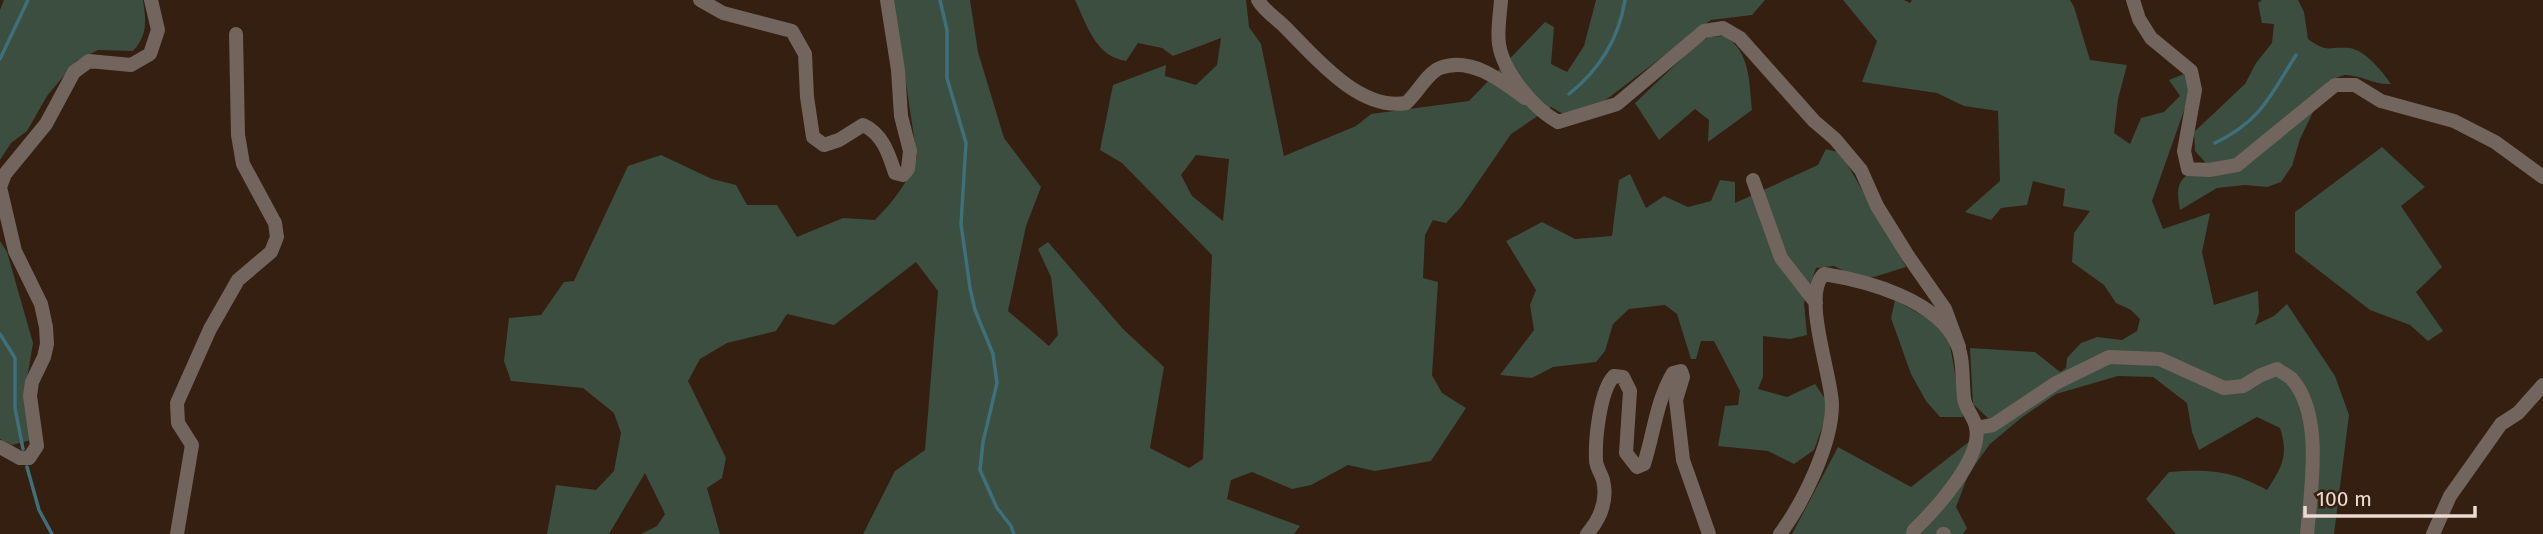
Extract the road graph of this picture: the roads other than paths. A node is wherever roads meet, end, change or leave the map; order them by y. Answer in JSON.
{"nodes":[{"id":1,"x":151,"y":0,"type":"edge"},
{"id":2,"x":700,"y":0,"type":"edge"},
{"id":3,"x":887,"y":0,"type":"edge"},
{"id":4,"x":1258,"y":0,"type":"edge"},
{"id":5,"x":1501,"y":0,"type":"edge"},
{"id":6,"x":2133,"y":0,"type":"edge"},
{"id":7,"x":236,"y":34,"type":"dead end"},
{"id":8,"x":1531,"y":103,"type":"junction"},
{"id":9,"x":2543,"y":177,"type":"edge"},
{"id":10,"x":1753,"y":180,"type":"dead end"},
{"id":11,"x":1816,"y":303,"type":"junction"},
{"id":12,"x":1959,"y":347,"type":"junction"},
{"id":13,"x":2543,"y":386,"type":"edge"},
{"id":14,"x":1976,"y":428,"type":"junction"},
{"id":15,"x":0,"y":447,"type":"edge"},
{"id":16,"x":177,"y":534,"type":"edge"},
{"id":17,"x":1587,"y":534,"type":"edge"},
{"id":18,"x":1709,"y":534,"type":"edge"},
{"id":19,"x":1780,"y":534,"type":"edge"},
{"id":20,"x":1913,"y":534,"type":"edge"},
{"id":21,"x":2307,"y":534,"type":"edge"},
{"id":22,"x":2433,"y":534,"type":"edge"}],
"edges":[{"from":1,"to":15,"type":"street"},
{"from":2,"to":3,"type":"street"},
{"from":4,"to":8,"type":"street"},
{"from":5,"to":8,"type":"street"},
{"from":6,"to":9,"type":"street"},
{"from":7,"to":16,"type":"street"},
{"from":8,"to":12,"type":"street"},
{"from":10,"to":11,"type":"street"},
{"from":11,"to":12,"type":"street"},
{"from":11,"to":19,"type":"street"},
{"from":12,"to":14,"type":"street"},
{"from":13,"to":22,"type":"street"},
{"from":14,"to":20,"type":"street"},
{"from":14,"to":21,"type":"street"},
{"from":17,"to":18,"type":"street"}]}
